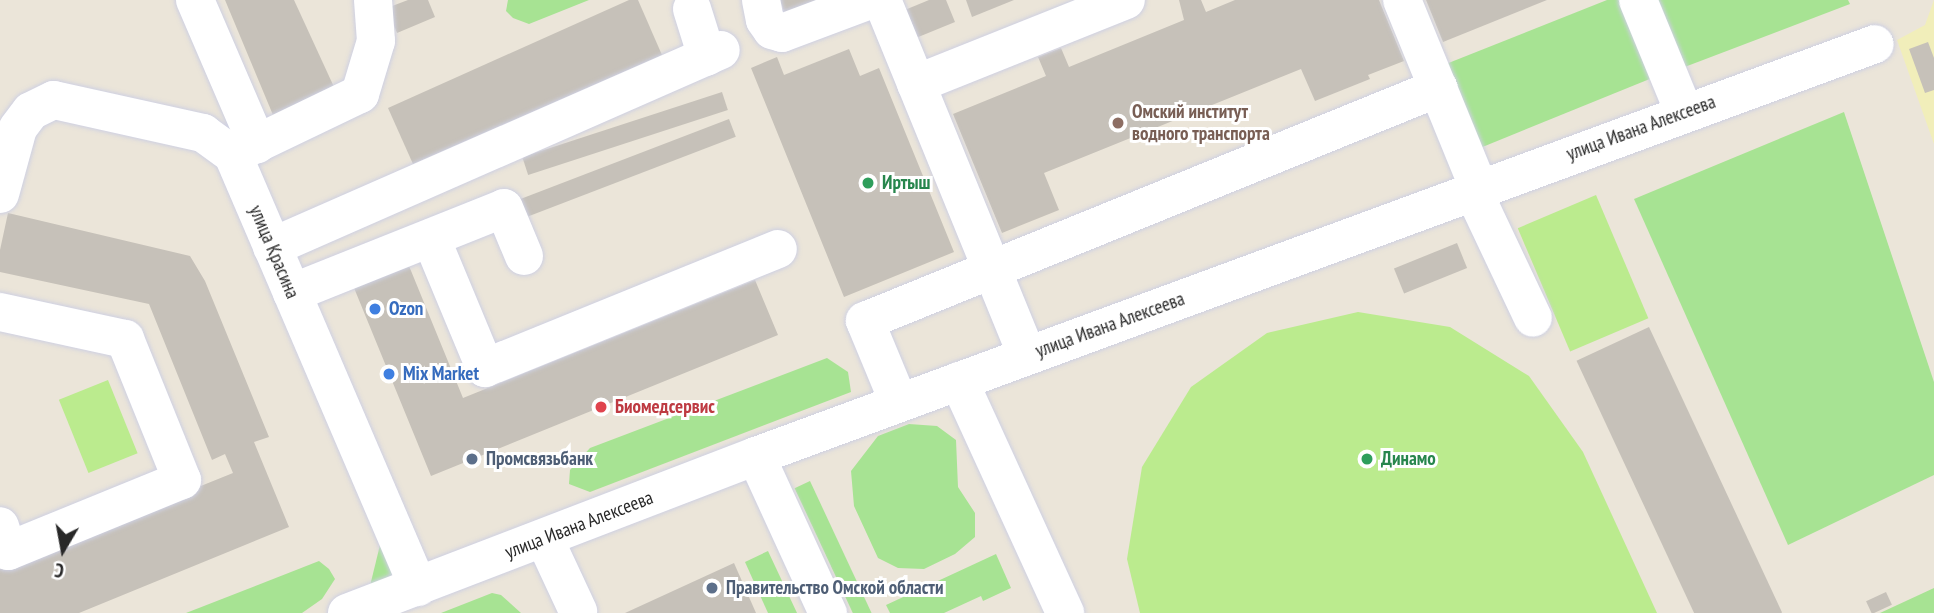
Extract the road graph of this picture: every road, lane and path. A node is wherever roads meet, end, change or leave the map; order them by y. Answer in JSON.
{"nodes":[{"id":1,"x":195,"y":0,"type":"edge"},
{"id":2,"x":373,"y":0,"type":"edge"},
{"id":3,"x":761,"y":0,"type":"edge"},
{"id":4,"x":870,"y":0,"type":"edge"},
{"id":5,"x":882,"y":0,"type":"edge"},
{"id":6,"x":1126,"y":0,"type":"edge"},
{"id":7,"x":1402,"y":0,"type":"edge"},
{"id":8,"x":1639,"y":0,"type":"edge"},
{"id":9,"x":692,"y":9,"type":"dead end"},
{"id":10,"x":1875,"y":44,"type":"dead end"},
{"id":11,"x":916,"y":84,"type":"junction"},
{"id":12,"x":1438,"y":88,"type":"junction"},
{"id":13,"x":1684,"y":112,"type":"junction"},
{"id":14,"x":245,"y":149,"type":"junction"},
{"id":15,"x":1476,"y":190,"type":"junction"},
{"id":16,"x":0,"y":194,"type":"edge"},
{"id":17,"x":431,"y":238,"type":"junction"},
{"id":18,"x":272,"y":247,"type":"junction"},
{"id":19,"x":778,"y":249,"type":"dead end"},
{"id":20,"x":524,"y":256,"type":"dead end"},
{"id":21,"x":990,"y":270,"type":"junction"},
{"id":22,"x":292,"y":293,"type":"junction"},
{"id":23,"x":0,"y":312,"type":"edge"},
{"id":24,"x":1533,"y":318,"type":"dead end"},
{"id":25,"x":1027,"y":356,"type":"junction"},
{"id":26,"x":959,"y":381,"type":"junction"},
{"id":27,"x":899,"y":403,"type":"junction"},
{"id":28,"x":756,"y":456,"type":"junction"},
{"id":29,"x":0,"y":526,"type":"edge"},
{"id":30,"x":544,"y":538,"type":"junction"},
{"id":31,"x":418,"y":587,"type":"junction"},
{"id":32,"x":365,"y":610,"type":"edge"},
{"id":33,"x":578,"y":611,"type":"dead end"},
{"id":34,"x":828,"y":613,"type":"edge"},
{"id":35,"x":1065,"y":613,"type":"edge"}],
"edges":[{"from":1,"to":14,"type":"street","name":"улица Красина"},
{"from":2,"to":14,"type":"street"},
{"from":3,"to":4,"type":"street"},
{"from":5,"to":11,"type":"street"},
{"from":6,"to":11,"type":"street"},
{"from":7,"to":12,"type":"street"},
{"from":8,"to":13,"type":"street"},
{"from":9,"to":18,"type":"street"},
{"from":10,"to":13,"type":"street","name":"улица Ивана Алексеева"},
{"from":11,"to":21,"type":"street"},
{"from":12,"to":15,"type":"street"},
{"from":12,"to":21,"type":"street"},
{"from":13,"to":15,"type":"street","name":"улица Ивана Алексеева"},
{"from":14,"to":16,"type":"street"},
{"from":14,"to":18,"type":"street","name":"улица Красина"},
{"from":15,"to":24,"type":"street"},
{"from":15,"to":25,"type":"street","name":"улица Ивана Алексеева"},
{"from":17,"to":19,"type":"street"},
{"from":17,"to":20,"type":"street"},
{"from":17,"to":22,"type":"street"},
{"from":18,"to":22,"type":"street","name":"улица Красина"},
{"from":21,"to":25,"type":"street"},
{"from":21,"to":27,"type":"street"},
{"from":22,"to":31,"type":"street","name":"улица Красина"},
{"from":23,"to":29,"type":"street"},
{"from":25,"to":26,"type":"street","name":"улица Ивана Алексеева"},
{"from":26,"to":27,"type":"street","name":"улица Ивана Алексеева"},
{"from":26,"to":35,"type":"street"},
{"from":27,"to":28,"type":"street","name":"улица Ивана Алексеева"},
{"from":28,"to":30,"type":"street","name":"улица Ивана Алексеева"},
{"from":28,"to":34,"type":"street"},
{"from":30,"to":31,"type":"street","name":"улица Ивана Алексеева"},
{"from":30,"to":33,"type":"street"},
{"from":31,"to":32,"type":"street","name":"улица Ивана Алексеева"}]}
